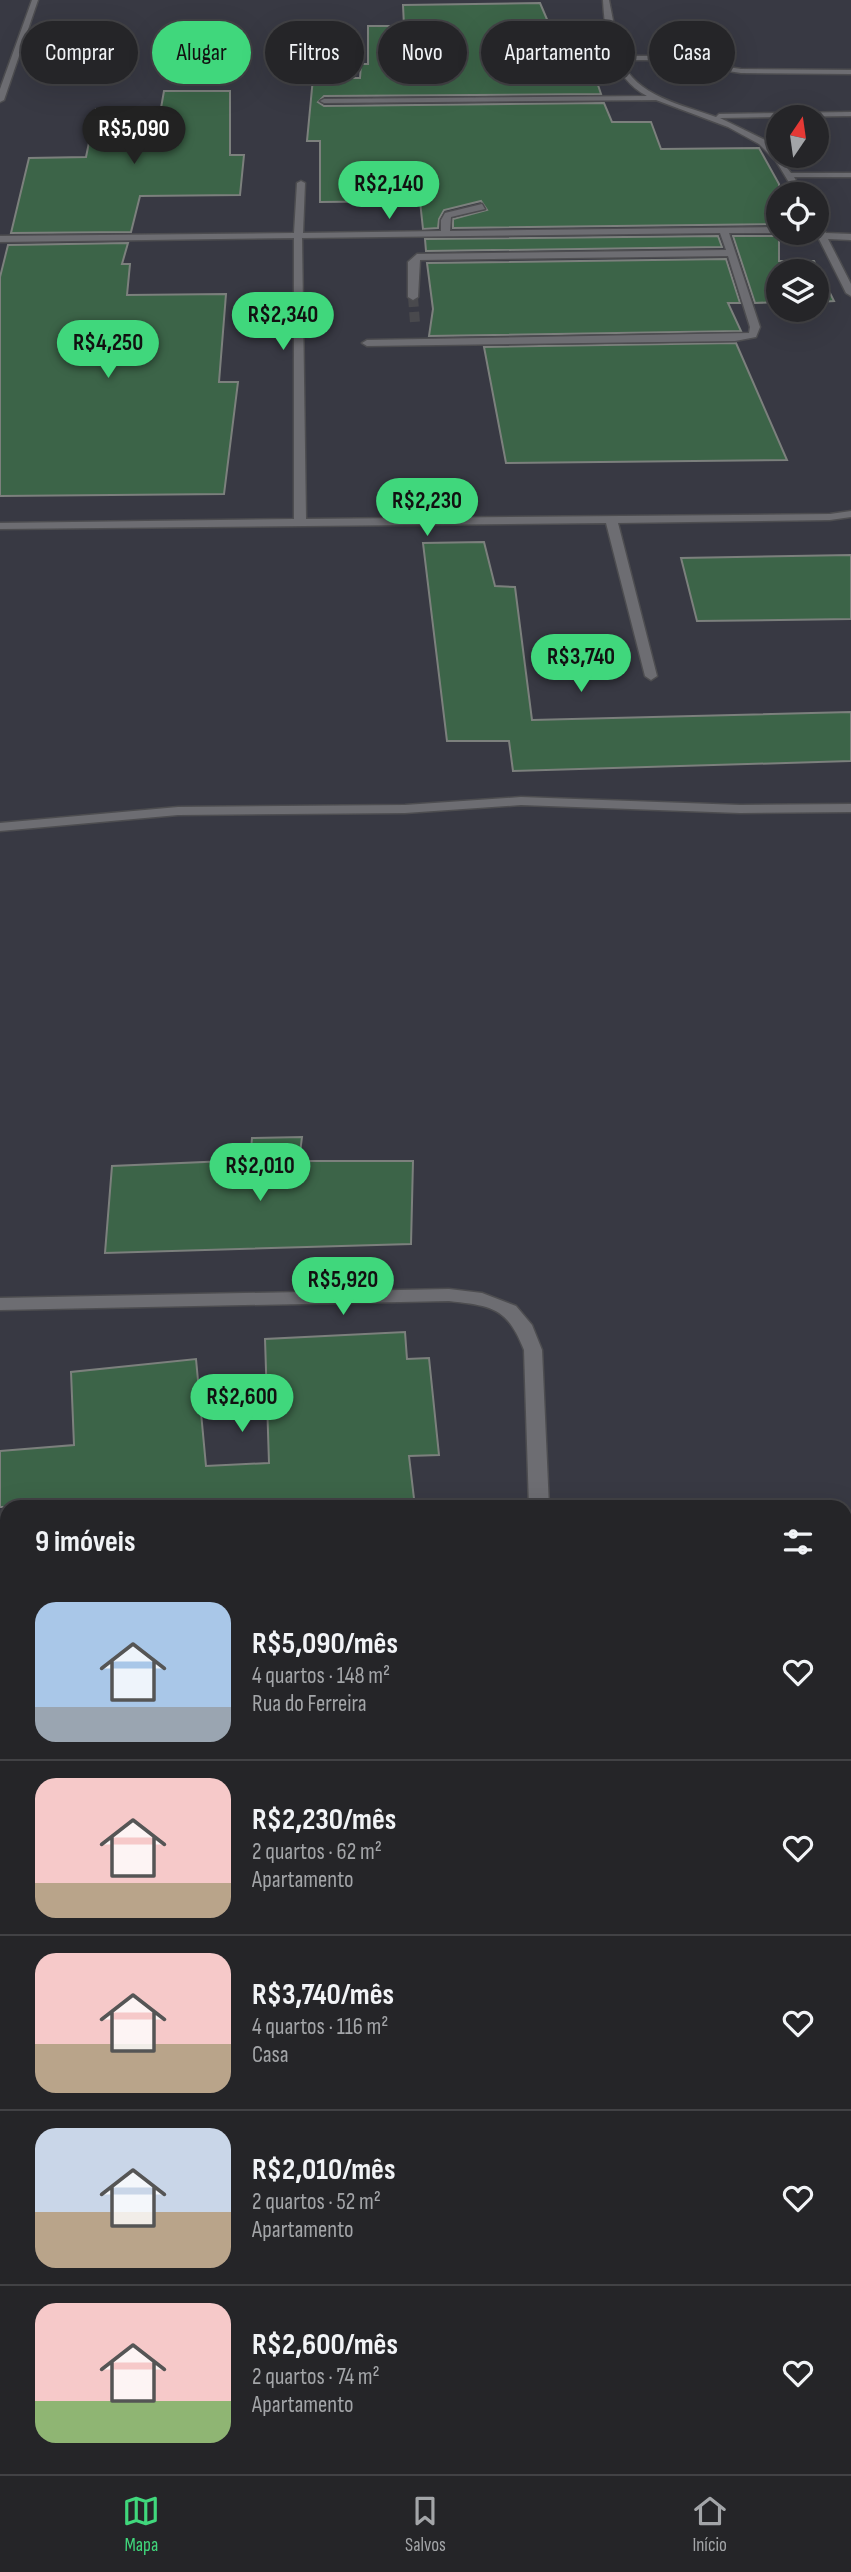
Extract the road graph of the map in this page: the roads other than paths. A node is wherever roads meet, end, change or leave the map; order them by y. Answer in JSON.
{"nodes":[{"id":1,"x":35,"y":0,"type":"edge"},
{"id":2,"x":606,"y":0,"type":"edge"},
{"id":3,"x":608,"y":21,"type":"edge"},
{"id":4,"x":635,"y":59,"type":"edge"},
{"id":5,"x":851,"y":72,"type":"edge"},
{"id":6,"x":635,"y":84,"type":"edge"},
{"id":7,"x":660,"y":98,"type":"junction"},
{"id":8,"x":0,"y":100,"type":"edge"},
{"id":9,"x":324,"y":101,"type":"dead end"},
{"id":10,"x":851,"y":114,"type":"edge"},
{"id":11,"x":709,"y":117,"type":"junction"},
{"id":12,"x":788,"y":175,"type":"junction"},
{"id":13,"x":851,"y":175,"type":"edge"},
{"id":14,"x":792,"y":182,"type":"edge"},
{"id":15,"x":301,"y":183,"type":"dead end"},
{"id":16,"x":482,"y":207,"type":"dead end"},
{"id":17,"x":766,"y":230,"type":"edge"},
{"id":18,"x":724,"y":231,"type":"junction"},
{"id":19,"x":829,"y":232,"type":"edge"},
{"id":20,"x":446,"y":235,"type":"junction"},
{"id":21,"x":298,"y":237,"type":"junction"},
{"id":22,"x":851,"y":237,"type":"edge"},
{"id":23,"x":0,"y":239,"type":"edge"},
{"id":24,"x":827,"y":245,"type":"edge"},
{"id":25,"x":731,"y":253,"type":"junction"},
{"id":26,"x":851,"y":293,"type":"edge"},
{"id":27,"x":413,"y":298,"type":"tunnel mouth"},
{"id":28,"x":367,"y":343,"type":"dead end"},
{"id":29,"x":851,"y":514,"type":"edge"},
{"id":30,"x":611,"y":519,"type":"junction"},
{"id":31,"x":300,"y":523,"type":"junction"},
{"id":32,"x":0,"y":526,"type":"edge"},
{"id":33,"x":652,"y":676,"type":"dead end"},
{"id":34,"x":851,"y":808,"type":"edge"},
{"id":35,"x":0,"y":827,"type":"edge"},
{"id":36,"x":0,"y":1304,"type":"edge"},
{"id":37,"x":538,"y":1500,"type":"edge"}],
"edges":[{"from":1,"to":8,"type":"street"},
{"from":2,"to":3,"type":"street"},
{"from":4,"to":5,"type":"street"},
{"from":6,"to":7,"type":"street"},
{"from":7,"to":9,"type":"street"},
{"from":7,"to":11,"type":"street"},
{"from":10,"to":11,"type":"street"},
{"from":11,"to":12,"type":"street"},
{"from":12,"to":13,"type":"street"},
{"from":12,"to":14,"type":"street"},
{"from":15,"to":21,"type":"street"},
{"from":16,"to":20,"type":"street"},
{"from":17,"to":18,"type":"street"},
{"from":18,"to":20,"type":"street"},
{"from":18,"to":25,"type":"street"},
{"from":19,"to":22,"type":"street"},
{"from":20,"to":21,"type":"street"},
{"from":21,"to":23,"type":"street"},
{"from":21,"to":31,"type":"street"},
{"from":24,"to":26,"type":"street"},
{"from":25,"to":27,"type":"street"},
{"from":25,"to":28,"type":"street"},
{"from":29,"to":30,"type":"street"},
{"from":30,"to":31,"type":"street"},
{"from":30,"to":33,"type":"street"},
{"from":31,"to":32,"type":"street"},
{"from":34,"to":35,"type":"street"},
{"from":36,"to":37,"type":"street"}]}
